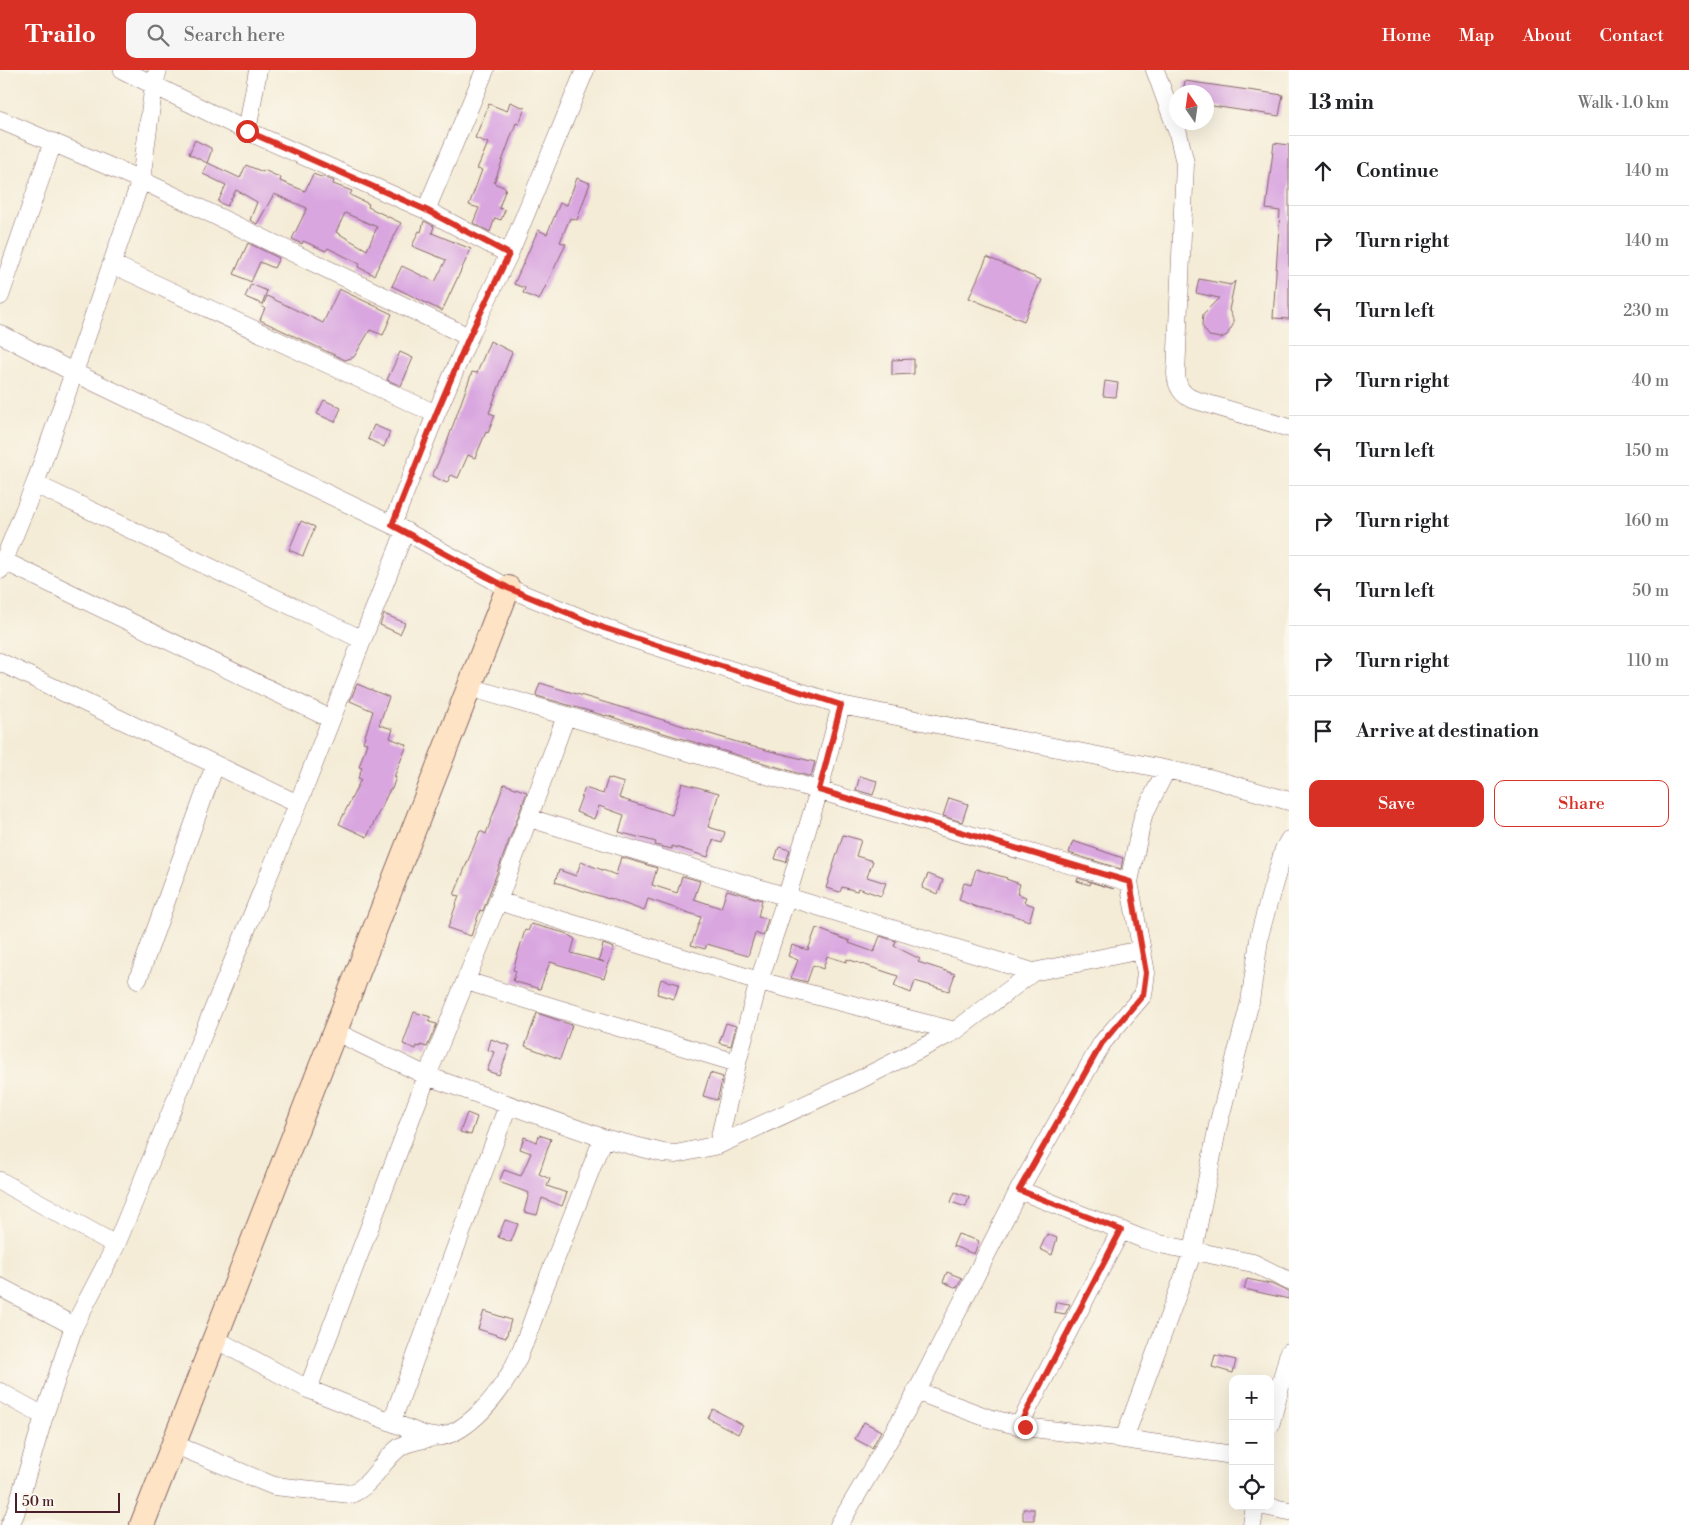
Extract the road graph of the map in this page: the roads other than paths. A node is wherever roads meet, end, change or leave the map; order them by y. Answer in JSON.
{"nodes":[{"id":1,"x":123,"y":70,"type":"edge"},
{"id":2,"x":258,"y":70,"type":"edge"},
{"id":3,"x":485,"y":70,"type":"edge"},
{"id":4,"x":585,"y":70,"type":"edge"},
{"id":5,"x":1155,"y":70,"type":"edge"},
{"id":6,"x":156,"y":77,"type":"edge"},
{"id":7,"x":0,"y":120,"type":"edge"},
{"id":8,"x":247,"y":131,"type":"junction"},
{"id":9,"x":53,"y":142,"type":"junction"},
{"id":10,"x":142,"y":180,"type":"junction"},
{"id":11,"x":426,"y":210,"type":"junction"},
{"id":12,"x":509,"y":254,"type":"junction"},
{"id":13,"x":112,"y":264,"type":"junction"},
{"id":14,"x":0,"y":296,"type":"edge"},
{"id":15,"x":0,"y":334,"type":"edge"},
{"id":16,"x":469,"y":337,"type":"junction"},
{"id":17,"x":73,"y":372,"type":"junction"},
{"id":18,"x":436,"y":414,"type":"junction"},
{"id":19,"x":1289,"y":428,"type":"edge"},
{"id":20,"x":35,"y":484,"type":"junction"},
{"id":21,"x":398,"y":528,"type":"junction"},
{"id":22,"x":2,"y":566,"type":"edge"},
{"id":23,"x":508,"y":588,"type":"junction"},
{"id":24,"x":362,"y":639,"type":"junction"},
{"id":25,"x":0,"y":662,"type":"edge"},
{"id":26,"x":469,"y":687,"type":"junction"},
{"id":27,"x":841,"y":705,"type":"junction"},
{"id":28,"x":566,"y":716,"type":"junction"},
{"id":29,"x":331,"y":719,"type":"junction"},
{"id":30,"x":216,"y":765,"type":"junction"},
{"id":31,"x":1166,"y":770,"type":"junction"},
{"id":32,"x":819,"y":790,"type":"junction"},
{"id":33,"x":1289,"y":802,"type":"edge"},
{"id":34,"x":298,"y":804,"type":"junction"},
{"id":35,"x":529,"y":818,"type":"junction"},
{"id":36,"x":1289,"y":840,"type":"edge"},
{"id":37,"x":1130,"y":882,"type":"junction"},
{"id":38,"x":787,"y":896,"type":"junction"},
{"id":39,"x":498,"y":901,"type":"junction"},
{"id":40,"x":1141,"y":950,"type":"junction"},
{"id":41,"x":1033,"y":972,"type":"junction"},
{"id":42,"x":138,"y":979,"type":"dead end"},
{"id":43,"x":466,"y":981,"type":"junction"},
{"id":44,"x":759,"y":981,"type":"junction"},
{"id":45,"x":334,"y":1031,"type":"junction"},
{"id":46,"x":955,"y":1031,"type":"junction"},
{"id":47,"x":737,"y":1063,"type":"junction"},
{"id":48,"x":427,"y":1076,"type":"junction"},
{"id":49,"x":508,"y":1105,"type":"junction"},
{"id":50,"x":604,"y":1138,"type":"junction"},
{"id":51,"x":718,"y":1145,"type":"junction"},
{"id":52,"x":0,"y":1181,"type":"edge"},
{"id":53,"x":1019,"y":1190,"type":"junction"},
{"id":54,"x":1121,"y":1230,"type":"junction"},
{"id":55,"x":116,"y":1245,"type":"junction"},
{"id":56,"x":1193,"y":1250,"type":"junction"},
{"id":57,"x":1289,"y":1281,"type":"edge"},
{"id":58,"x":0,"y":1287,"type":"edge"},
{"id":59,"x":74,"y":1326,"type":"junction"},
{"id":60,"x":215,"y":1339,"type":"junction"},
{"id":61,"x":1289,"y":1352,"type":"edge"},
{"id":62,"x":308,"y":1389,"type":"junction"},
{"id":63,"x":916,"y":1391,"type":"junction"},
{"id":64,"x":0,"y":1392,"type":"edge"},
{"id":65,"x":44,"y":1416,"type":"junction"},
{"id":66,"x":1272,"y":1420,"type":"edge"},
{"id":67,"x":392,"y":1421,"type":"junction"},
{"id":68,"x":1019,"y":1426,"type":"junction"},
{"id":69,"x":430,"y":1438,"type":"junction"},
{"id":70,"x":1124,"y":1439,"type":"junction"},
{"id":71,"x":173,"y":1444,"type":"junction"},
{"id":72,"x":1229,"y":1454,"type":"edge"},
{"id":73,"x":1274,"y":1508,"type":"edge"},
{"id":74,"x":1254,"y":1510,"type":"edge"},
{"id":75,"x":1289,"y":1511,"type":"edge"},
{"id":76,"x":8,"y":1515,"type":"edge"},
{"id":77,"x":142,"y":1525,"type":"edge"},
{"id":78,"x":839,"y":1525,"type":"edge"},
{"id":79,"x":1252,"y":1525,"type":"edge"}],
"edges":[{"from":1,"to":6,"type":"street"},
{"from":2,"to":8,"type":"street"},
{"from":3,"to":11,"type":"street"},
{"from":4,"to":12,"type":"street"},
{"from":5,"to":19,"type":"street"},
{"from":6,"to":8,"type":"street"},
{"from":6,"to":10,"type":"street"},
{"from":7,"to":9,"type":"street"},
{"from":8,"to":11,"type":"street"},
{"from":9,"to":10,"type":"street"},
{"from":9,"to":14,"type":"street"},
{"from":10,"to":13,"type":"street"},
{"from":10,"to":16,"type":"street"},
{"from":11,"to":12,"type":"street"},
{"from":12,"to":16,"type":"street"},
{"from":13,"to":17,"type":"street"},
{"from":13,"to":18,"type":"street"},
{"from":15,"to":17,"type":"street"},
{"from":16,"to":18,"type":"street"},
{"from":17,"to":20,"type":"street"},
{"from":17,"to":21,"type":"street"},
{"from":18,"to":21,"type":"street"},
{"from":20,"to":22,"type":"street"},
{"from":20,"to":24,"type":"street"},
{"from":21,"to":23,"type":"street"},
{"from":21,"to":24,"type":"street"},
{"from":22,"to":29,"type":"street"},
{"from":23,"to":26,"type":"street"},
{"from":23,"to":27,"type":"street"},
{"from":24,"to":29,"type":"street"},
{"from":25,"to":30,"type":"street"},
{"from":26,"to":28,"type":"street"},
{"from":26,"to":45,"type":"street"},
{"from":27,"to":31,"type":"street"},
{"from":27,"to":32,"type":"street"},
{"from":28,"to":32,"type":"street"},
{"from":28,"to":35,"type":"street"},
{"from":29,"to":34,"type":"street"},
{"from":30,"to":34,"type":"street"},
{"from":30,"to":42,"type":"street"},
{"from":31,"to":33,"type":"street"},
{"from":31,"to":37,"type":"street"},
{"from":32,"to":37,"type":"street"},
{"from":32,"to":38,"type":"street"},
{"from":34,"to":55,"type":"street"},
{"from":35,"to":38,"type":"street"},
{"from":35,"to":39,"type":"street"},
{"from":36,"to":56,"type":"street"},
{"from":37,"to":40,"type":"street"},
{"from":38,"to":41,"type":"street"},
{"from":38,"to":44,"type":"street"},
{"from":39,"to":43,"type":"street"},
{"from":39,"to":44,"type":"street"},
{"from":40,"to":41,"type":"street"},
{"from":40,"to":53,"type":"street"},
{"from":41,"to":46,"type":"street"},
{"from":43,"to":47,"type":"street"},
{"from":43,"to":48,"type":"street"},
{"from":44,"to":46,"type":"street"},
{"from":44,"to":47,"type":"street"},
{"from":45,"to":48,"type":"street"},
{"from":45,"to":60,"type":"street"},
{"from":46,"to":51,"type":"street"},
{"from":47,"to":51,"type":"street"},
{"from":48,"to":49,"type":"street"},
{"from":48,"to":62,"type":"street"},
{"from":49,"to":50,"type":"street"},
{"from":49,"to":67,"type":"street"},
{"from":50,"to":51,"type":"street"},
{"from":50,"to":69,"type":"street"},
{"from":52,"to":55,"type":"street"},
{"from":53,"to":54,"type":"street"},
{"from":53,"to":63,"type":"street"},
{"from":54,"to":56,"type":"street"},
{"from":54,"to":68,"type":"street"},
{"from":55,"to":59,"type":"street"},
{"from":56,"to":57,"type":"street"},
{"from":56,"to":70,"type":"street"},
{"from":58,"to":59,"type":"street"},
{"from":59,"to":65,"type":"street"},
{"from":60,"to":62,"type":"street"},
{"from":60,"to":71,"type":"street"},
{"from":61,"to":66,"type":"street"},
{"from":62,"to":67,"type":"street"},
{"from":63,"to":68,"type":"street"},
{"from":63,"to":78,"type":"street"},
{"from":64,"to":65,"type":"street"},
{"from":65,"to":76,"type":"street"},
{"from":67,"to":69,"type":"street"},
{"from":68,"to":70,"type":"street"},
{"from":69,"to":71,"type":"street"},
{"from":70,"to":72,"type":"street"},
{"from":71,"to":77,"type":"street"},
{"from":73,"to":75,"type":"street"},
{"from":74,"to":79,"type":"street"}]}
